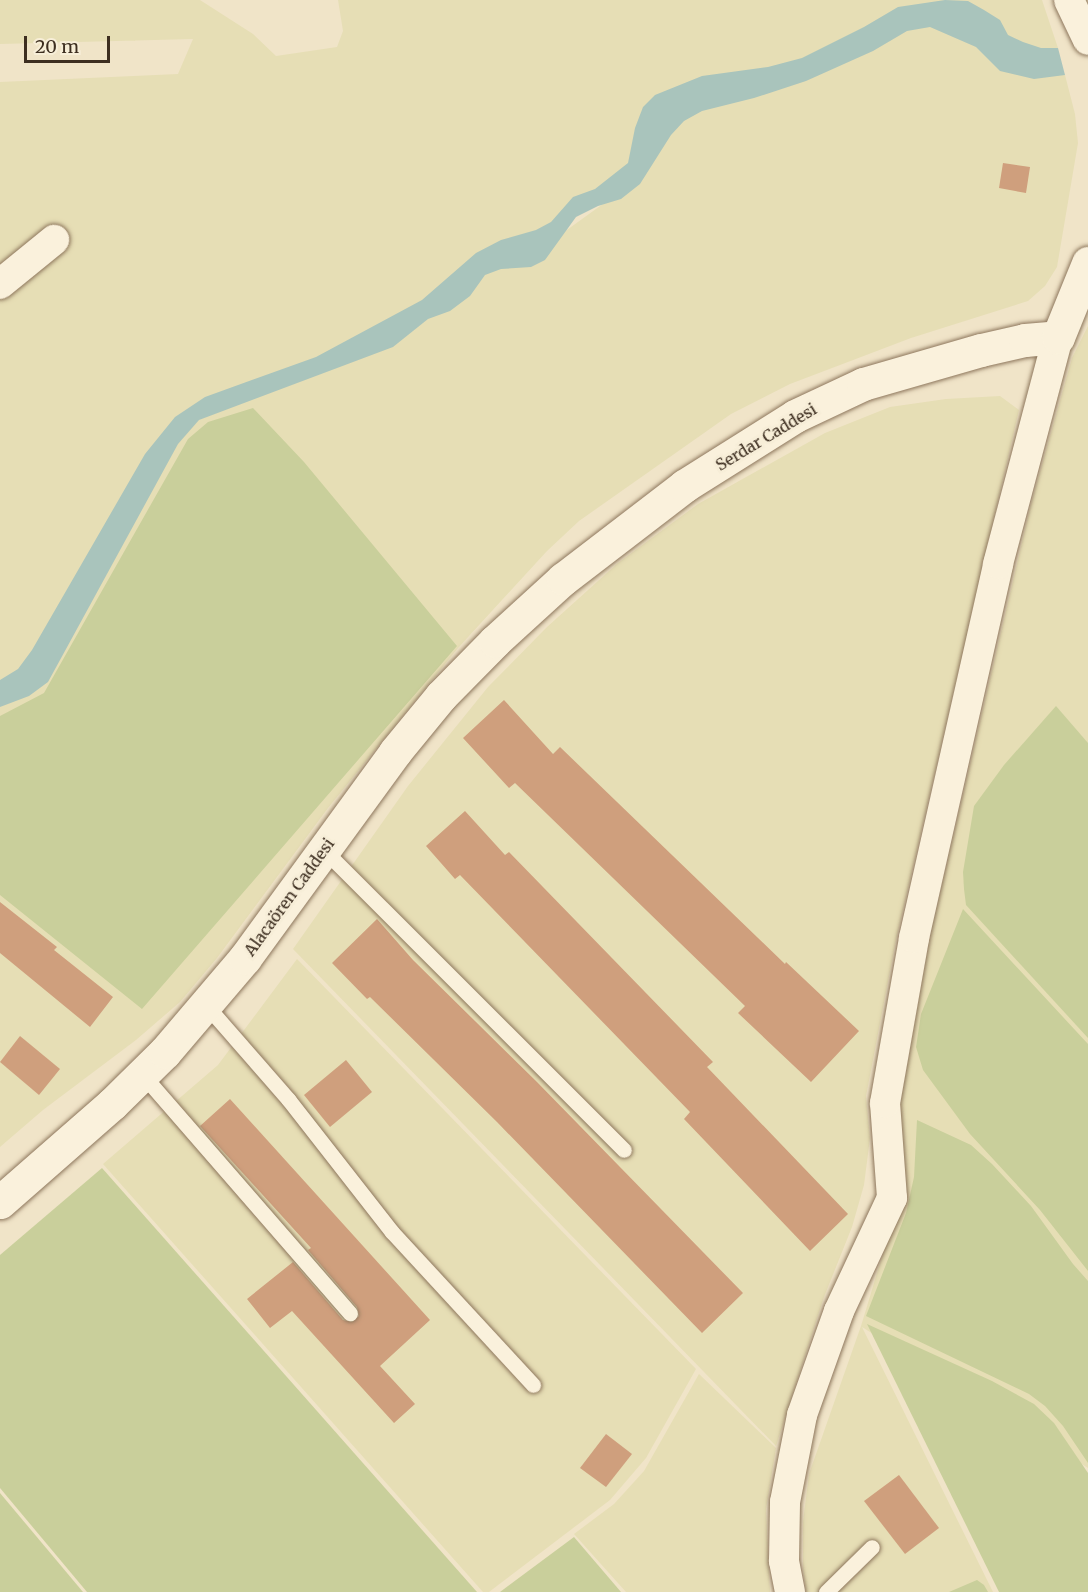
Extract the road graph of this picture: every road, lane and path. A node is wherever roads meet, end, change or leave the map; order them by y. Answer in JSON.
{"nodes":[{"id":1,"x":1069,"y":0,"type":"edge"},
{"id":2,"x":1088,"y":40,"type":"edge"},
{"id":3,"x":54,"y":240,"type":"dead end"},
{"id":4,"x":1088,"y":263,"type":"edge"},
{"id":5,"x":0,"y":284,"type":"edge"},
{"id":6,"x":1058,"y":337,"type":"junction"},
{"id":7,"x":563,"y":579,"type":"joint"},
{"id":8,"x":324,"y":850,"type":"junction"},
{"id":9,"x":206,"y":1005,"type":"junction"},
{"id":10,"x":142,"y":1074,"type":"junction"},
{"id":11,"x":624,"y":1150,"type":"dead end"},
{"id":12,"x":0,"y":1202,"type":"edge"},
{"id":13,"x":350,"y":1313,"type":"dead end"},
{"id":14,"x":533,"y":1385,"type":"dead end"},
{"id":15,"x":872,"y":1547,"type":"dead end"},
{"id":16,"x":790,"y":1592,"type":"edge"},
{"id":17,"x":826,"y":1592,"type":"edge"}],
"edges":[{"from":1,"to":2,"type":"street"},
{"from":3,"to":5,"type":"street"},
{"from":4,"to":6,"type":"street"},
{"from":6,"to":7,"type":"street","name":"Serdar Caddesi"},
{"from":6,"to":16,"type":"street"},
{"from":7,"to":8,"type":"street","name":"Alacaören Caddesi"},
{"from":8,"to":9,"type":"street","name":"Alacaören Caddesi"},
{"from":8,"to":11,"type":"lane"},
{"from":9,"to":10,"type":"street","name":"Alacaören Caddesi"},
{"from":9,"to":14,"type":"lane"},
{"from":10,"to":12,"type":"street","name":"Alacaören Caddesi"},
{"from":10,"to":13,"type":"lane"},
{"from":15,"to":17,"type":"lane"}]}
